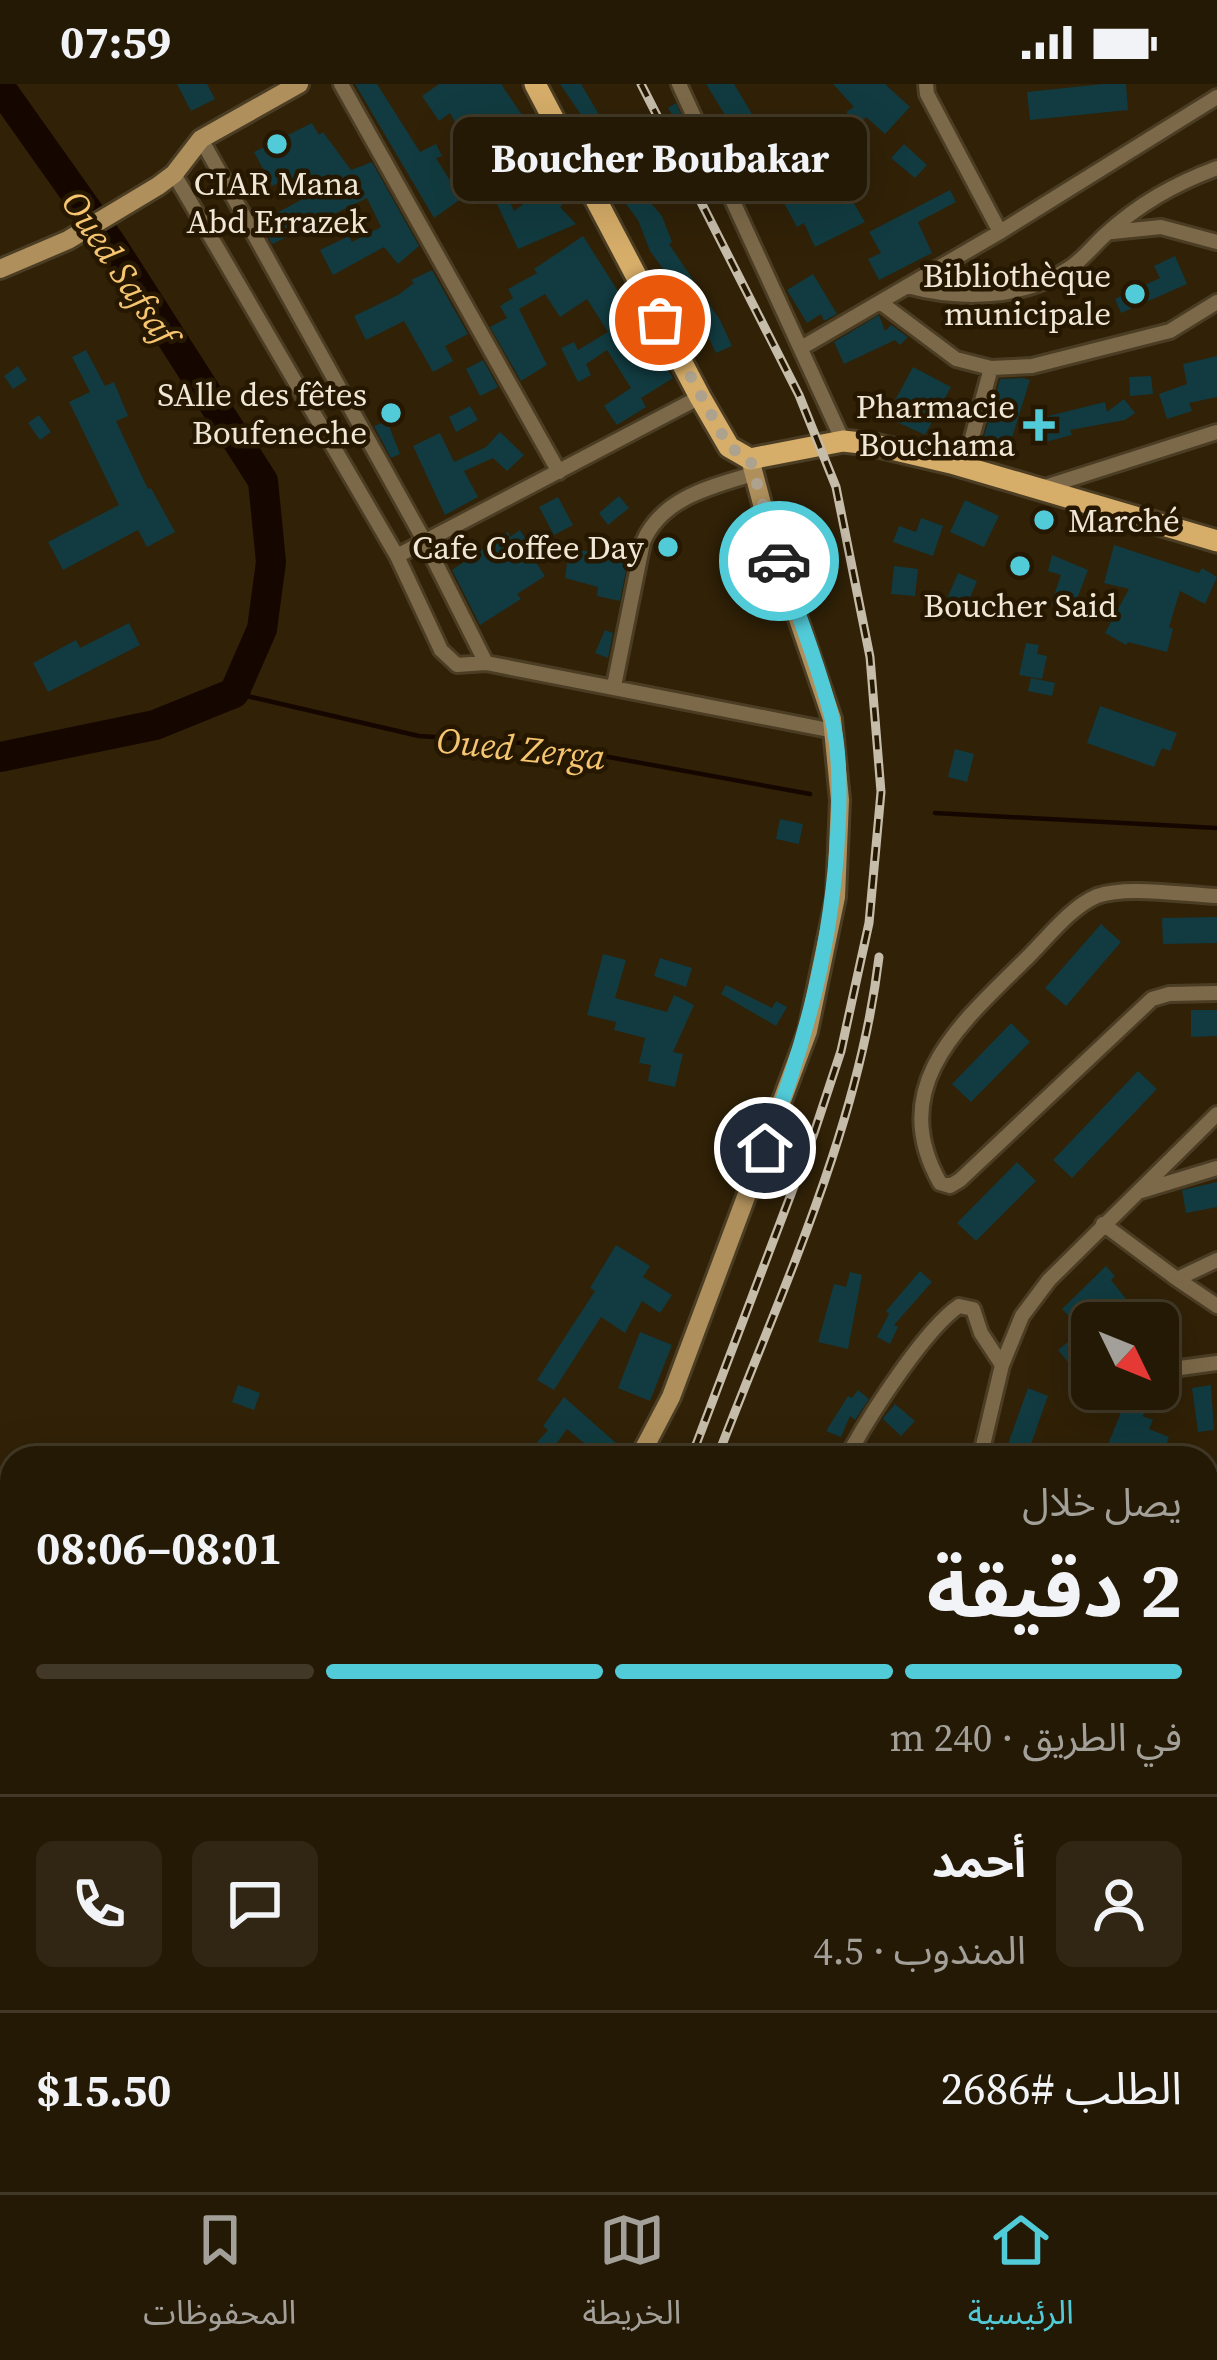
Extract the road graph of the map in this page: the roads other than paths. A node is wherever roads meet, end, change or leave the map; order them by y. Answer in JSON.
{"nodes":[{"id":1,"x":299,"y":84,"type":"edge"},
{"id":2,"x":341,"y":84,"type":"edge"},
{"id":3,"x":535,"y":84,"type":"edge"},
{"id":4,"x":679,"y":84,"type":"edge"},
{"id":5,"x":926,"y":84,"type":"edge"},
{"id":6,"x":1217,"y":97,"type":"edge"},
{"id":7,"x":201,"y":139,"type":"junction"},
{"id":8,"x":1217,"y":168,"type":"edge"},
{"id":9,"x":166,"y":180,"type":"junction"},
{"id":10,"x":1000,"y":232,"type":"junction"},
{"id":11,"x":1107,"y":233,"type":"junction"},
{"id":12,"x":1217,"y":242,"type":"edge"},
{"id":13,"x":0,"y":269,"type":"edge"},
{"id":14,"x":908,"y":286,"type":"junction"},
{"id":15,"x":880,"y":302,"type":"junction"},
{"id":16,"x":1217,"y":303,"type":"edge"},
{"id":17,"x":801,"y":348,"type":"junction"},
{"id":18,"x":991,"y":368,"type":"junction"},
{"id":19,"x":700,"y":398,"type":"junction"},
{"id":20,"x":1217,"y":432,"type":"edge"},
{"id":21,"x":843,"y":441,"type":"junction"},
{"id":22,"x":752,"y":467,"type":"junction"},
{"id":23,"x":964,"y":467,"type":"junction"},
{"id":24,"x":559,"y":472,"type":"junction"},
{"id":25,"x":1036,"y":490,"type":"junction"},
{"id":26,"x":1217,"y":541,"type":"edge"},
{"id":27,"x":425,"y":542,"type":"junction"},
{"id":28,"x":398,"y":556,"type":"junction"},
{"id":29,"x":486,"y":663,"type":"junction"},
{"id":30,"x":614,"y":686,"type":"junction"},
{"id":31,"x":834,"y":731,"type":"junction"},
{"id":32,"x":1217,"y":896,"type":"edge"},
{"id":33,"x":1217,"y":993,"type":"edge"},
{"id":34,"x":1217,"y":1114,"type":"edge"},
{"id":35,"x":1217,"y":1168,"type":"edge"},
{"id":36,"x":1133,"y":1193,"type":"junction"},
{"id":37,"x":1103,"y":1224,"type":"junction"},
{"id":38,"x":1217,"y":1260,"type":"edge"},
{"id":39,"x":1177,"y":1279,"type":"junction"},
{"id":40,"x":1217,"y":1306,"type":"edge"},
{"id":41,"x":1217,"y":1363,"type":"edge"},
{"id":42,"x":1002,"y":1365,"type":"junction"},
{"id":43,"x":1180,"y":1368,"type":"dead end"},
{"id":44,"x":646,"y":1446,"type":"edge"},
{"id":45,"x":853,"y":1446,"type":"edge"},
{"id":46,"x":983,"y":1446,"type":"edge"}],
"edges":[{"from":1,"to":7,"type":"main road"},
{"from":2,"to":24,"type":"street"},
{"from":3,"to":19,"type":"main road"},
{"from":4,"to":17,"type":"street"},
{"from":5,"to":10,"type":"street"},
{"from":6,"to":10,"type":"street"},
{"from":7,"to":9,"type":"main road"},
{"from":7,"to":27,"type":"street"},
{"from":8,"to":11,"type":"street"},
{"from":9,"to":13,"type":"main road"},
{"from":9,"to":28,"type":"street"},
{"from":10,"to":14,"type":"street"},
{"from":11,"to":12,"type":"street"},
{"from":11,"to":14,"type":"street"},
{"from":14,"to":15,"type":"street"},
{"from":15,"to":17,"type":"street"},
{"from":15,"to":18,"type":"street"},
{"from":16,"to":18,"type":"street"},
{"from":17,"to":21,"type":"street"},
{"from":18,"to":23,"type":"street"},
{"from":19,"to":22,"type":"main road"},
{"from":19,"to":24,"type":"street"},
{"from":20,"to":25,"type":"street"},
{"from":21,"to":22,"type":"main road"},
{"from":21,"to":23,"type":"main road"},
{"from":22,"to":30,"type":"street"},
{"from":22,"to":31,"type":"main road"},
{"from":23,"to":25,"type":"main road"},
{"from":24,"to":27,"type":"street"},
{"from":25,"to":26,"type":"main road"},
{"from":27,"to":28,"type":"street"},
{"from":27,"to":29,"type":"street"},
{"from":28,"to":29,"type":"street"},
{"from":29,"to":30,"type":"street"},
{"from":30,"to":31,"type":"street"},
{"from":31,"to":44,"type":"main road"},
{"from":32,"to":33,"type":"street"},
{"from":34,"to":36,"type":"street"},
{"from":35,"to":36,"type":"street"},
{"from":36,"to":37,"type":"street"},
{"from":37,"to":39,"type":"street"},
{"from":37,"to":42,"type":"street"},
{"from":38,"to":39,"type":"street"},
{"from":39,"to":40,"type":"street"},
{"from":41,"to":43,"type":"street"},
{"from":42,"to":45,"type":"street"},
{"from":42,"to":46,"type":"street"}]}
